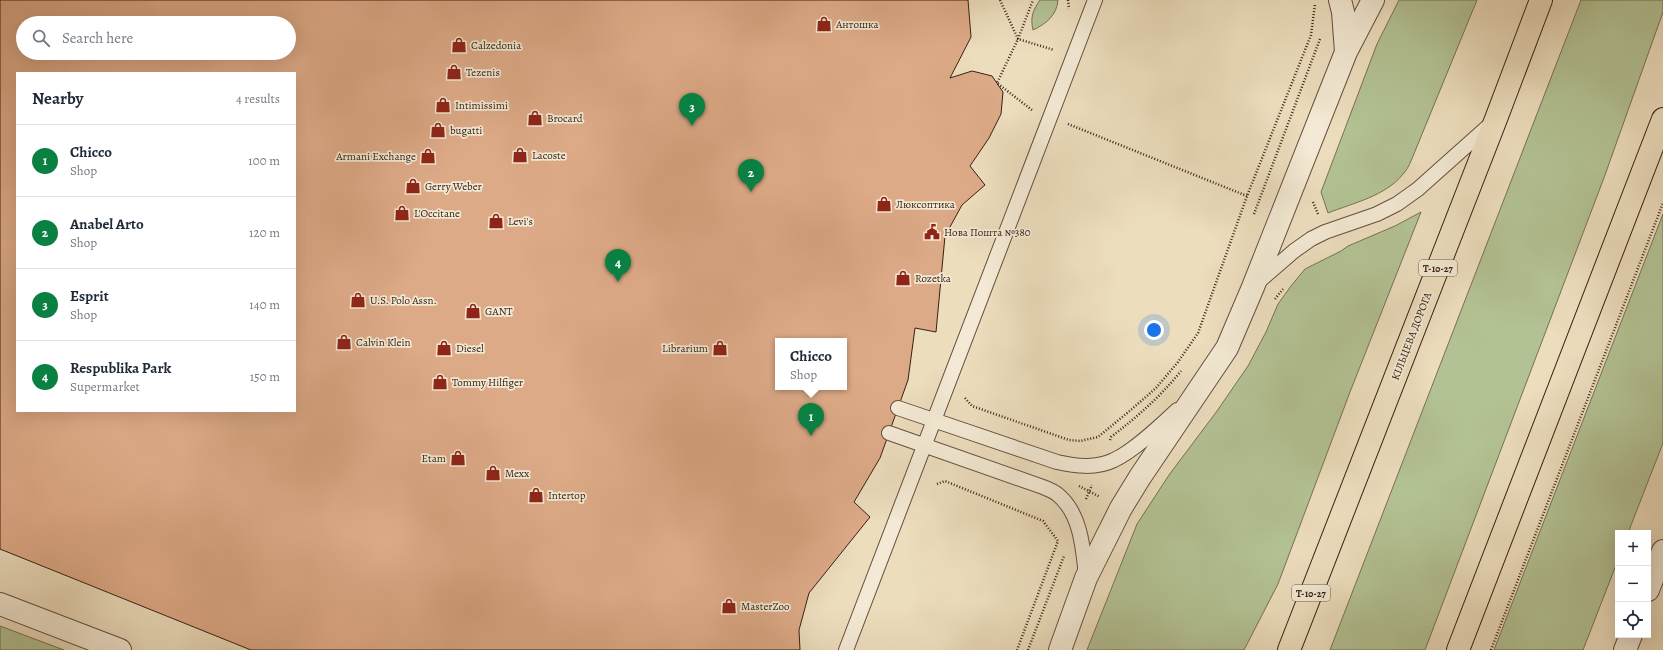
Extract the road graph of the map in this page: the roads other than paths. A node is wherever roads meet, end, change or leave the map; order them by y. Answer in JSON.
{"nodes":[{"id":1,"x":1095,"y":0,"type":"edge"},
{"id":2,"x":1340,"y":0,"type":"edge"},
{"id":3,"x":1373,"y":0,"type":"edge"},
{"id":4,"x":1541,"y":0,"type":"edge"},
{"id":5,"x":1346,"y":52,"type":"junction"},
{"id":6,"x":1496,"y":119,"type":"junction"},
{"id":7,"x":1663,"y":119,"type":"edge"},
{"id":8,"x":1253,"y":287,"type":"junction"},
{"id":9,"x":1203,"y":384,"type":"junction"},
{"id":10,"x":898,"y":408,"type":"dead end"},
{"id":11,"x":934,"y":421,"type":"junction"},
{"id":12,"x":889,"y":433,"type":"dead end"},
{"id":13,"x":924,"y":445,"type":"junction"},
{"id":14,"x":1663,"y":551,"type":"edge"},
{"id":15,"x":1086,"y":578,"type":"junction"},
{"id":16,"x":1651,"y":582,"type":"edge"},
{"id":17,"x":0,"y":604,"type":"edge"},
{"id":18,"x":1630,"y":638,"type":"edge"},
{"id":19,"x":120,"y":650,"type":"edge"},
{"id":20,"x":846,"y":650,"type":"edge"},
{"id":21,"x":1060,"y":650,"type":"edge"},
{"id":22,"x":1289,"y":650,"type":"edge"},
{"id":23,"x":1458,"y":650,"type":"edge"},
{"id":24,"x":1625,"y":650,"type":"edge"}],
"edges":[{"from":1,"to":11,"type":"lane"},
{"from":2,"to":5,"type":"street"},
{"from":3,"to":5,"type":"street"},
{"from":4,"to":6,"type":"highway","name":"КІЛЬЦЕВА ДОРОГА","number":"Т-10-27"},
{"from":5,"to":8,"type":"street"},
{"from":6,"to":8,"type":"lane"},
{"from":6,"to":22,"type":"highway","name":"КІЛЬЦЕВА ДОРОГА","number":"Т-10-27"},
{"from":7,"to":23,"type":"highway"},
{"from":8,"to":9,"type":"street"},
{"from":9,"to":11,"type":"lane"},
{"from":9,"to":15,"type":"street"},
{"from":10,"to":11,"type":"lane"},
{"from":11,"to":13,"type":"lane"},
{"from":12,"to":13,"type":"lane"},
{"from":13,"to":15,"type":"lane"},
{"from":13,"to":20,"type":"lane"},
{"from":14,"to":16,"type":"street"},
{"from":15,"to":21,"type":"street"},
{"from":17,"to":19,"type":"street"},
{"from":18,"to":24,"type":"street"}]}
